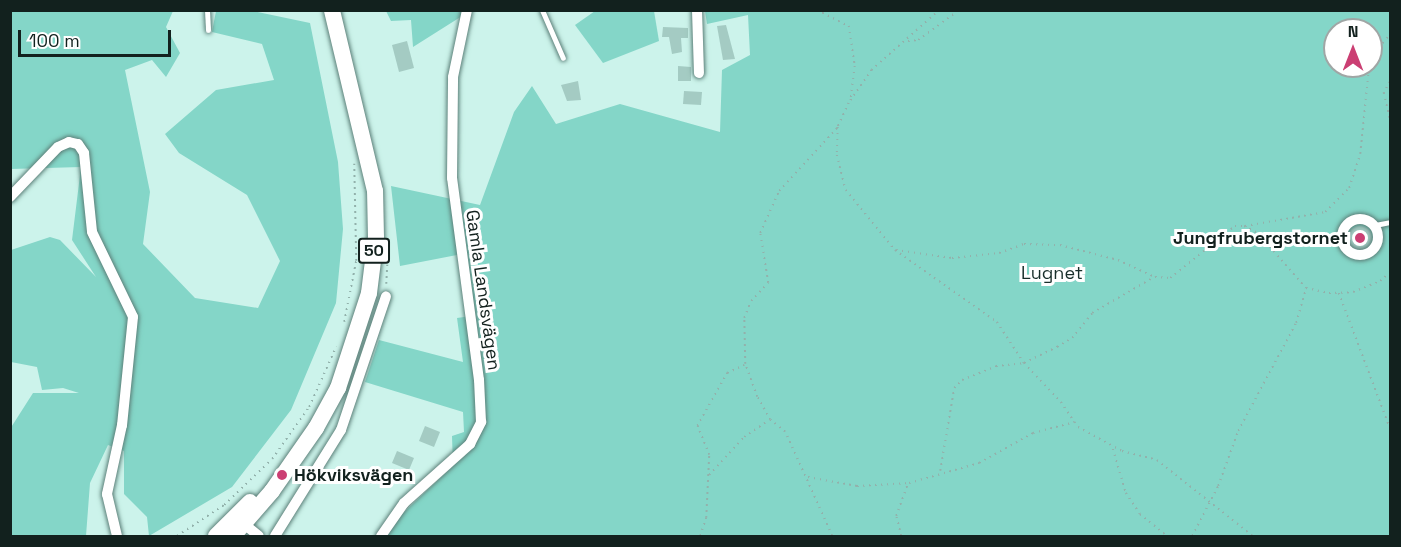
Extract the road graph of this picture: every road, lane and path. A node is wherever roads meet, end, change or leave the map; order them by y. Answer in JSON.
{"nodes":[{"id":1,"x":207,"y":10,"type":"edge"},
{"id":2,"x":332,"y":10,"type":"edge"},
{"id":3,"x":467,"y":10,"type":"edge"},
{"id":4,"x":542,"y":10,"type":"edge"},
{"id":5,"x":697,"y":10,"type":"edge"},
{"id":6,"x":817,"y":10,"type":"edge"},
{"id":7,"x":939,"y":10,"type":"edge"},
{"id":8,"x":959,"y":10,"type":"edge"},
{"id":9,"x":208,"y":30,"type":"dead end"},
{"id":10,"x":907,"y":41,"type":"junction"},
{"id":11,"x":563,"y":58,"type":"dead end"},
{"id":12,"x":699,"y":73,"type":"dead end"},
{"id":13,"x":1368,"y":78,"type":"edge"},
{"id":14,"x":1390,"y":82,"type":"edge"},
{"id":15,"x":851,"y":100,"type":"junction"},
{"id":16,"x":1390,"y":118,"type":"edge"},
{"id":17,"x":838,"y":127,"type":"junction"},
{"id":18,"x":353,"y":157,"type":"dead end"},
{"id":19,"x":10,"y":197,"type":"edge"},
{"id":20,"x":1390,"y":222,"type":"edge"},
{"id":21,"x":1375,"y":225,"type":"dead end"},
{"id":22,"x":1244,"y":226,"type":"junction"},
{"id":23,"x":895,"y":250,"type":"junction"},
{"id":24,"x":1390,"y":272,"type":"edge"},
{"id":25,"x":1155,"y":277,"type":"junction"},
{"id":26,"x":1306,"y":288,"type":"junction"},
{"id":27,"x":1339,"y":293,"type":"junction"},
{"id":28,"x":386,"y":296,"type":"dead end"},
{"id":29,"x":343,"y":326,"type":"dead end"},
{"id":30,"x":339,"y":339,"type":"dead end"},
{"id":31,"x":1024,"y":363,"type":"junction"},
{"id":32,"x":746,"y":364,"type":"junction"},
{"id":33,"x":770,"y":420,"type":"junction"},
{"id":34,"x":1075,"y":422,"type":"junction"},
{"id":35,"x":1390,"y":428,"type":"edge"},
{"id":36,"x":1112,"y":447,"type":"junction"},
{"id":37,"x":940,"y":471,"type":"junction"},
{"id":38,"x":708,"y":476,"type":"junction"},
{"id":39,"x":807,"y":477,"type":"junction"},
{"id":40,"x":909,"y":483,"type":"junction"},
{"id":41,"x":1211,"y":500,"type":"junction"},
{"id":42,"x":238,"y":526,"type":"edge"},
{"id":43,"x":117,"y":537,"type":"edge"},
{"id":44,"x":177,"y":537,"type":"edge"},
{"id":45,"x":216,"y":537,"type":"edge"},
{"id":46,"x":259,"y":537,"type":"edge"},
{"id":47,"x":275,"y":537,"type":"edge"},
{"id":48,"x":381,"y":537,"type":"edge"},
{"id":49,"x":700,"y":537,"type":"edge"},
{"id":50,"x":832,"y":537,"type":"edge"},
{"id":51,"x":901,"y":537,"type":"edge"},
{"id":52,"x":1167,"y":537,"type":"edge"},
{"id":53,"x":1192,"y":537,"type":"edge"},
{"id":54,"x":1253,"y":537,"type":"edge"}],
"edges":[{"from":1,"to":9,"type":"lane"},
{"from":2,"to":42,"type":"main road","number":"50"},
{"from":3,"to":48,"type":"street","name":"Gamla Landsvägen"},
{"from":4,"to":11,"type":"lane"},
{"from":5,"to":12,"type":"street"},
{"from":6,"to":15,"type":"path"},
{"from":7,"to":10,"type":"path"},
{"from":8,"to":10,"type":"path"},
{"from":10,"to":15,"type":"path"},
{"from":13,"to":22,"type":"path"},
{"from":14,"to":16,"type":"path"},
{"from":15,"to":17,"type":"path"},
{"from":17,"to":23,"type":"path"},
{"from":17,"to":32,"type":"path"},
{"from":18,"to":29,"type":"path"},
{"from":19,"to":43,"type":"street"},
{"from":20,"to":21,"type":"lane"},
{"from":22,"to":25,"type":"path"},
{"from":22,"to":26,"type":"path"},
{"from":23,"to":25,"type":"path"},
{"from":23,"to":31,"type":"path"},
{"from":24,"to":27,"type":"path"},
{"from":25,"to":31,"type":"path"},
{"from":26,"to":27,"type":"path"},
{"from":26,"to":41,"type":"path"},
{"from":27,"to":35,"type":"path"},
{"from":28,"to":47,"type":"street"},
{"from":30,"to":44,"type":"path"},
{"from":31,"to":34,"type":"path"},
{"from":31,"to":37,"type":"path"},
{"from":32,"to":33,"type":"path"},
{"from":32,"to":38,"type":"path"},
{"from":33,"to":38,"type":"path"},
{"from":33,"to":39,"type":"path"},
{"from":34,"to":36,"type":"path"},
{"from":34,"to":37,"type":"path"},
{"from":36,"to":41,"type":"path"},
{"from":36,"to":52,"type":"path"},
{"from":37,"to":40,"type":"path"},
{"from":38,"to":49,"type":"path"},
{"from":39,"to":40,"type":"path"},
{"from":39,"to":50,"type":"path"},
{"from":40,"to":51,"type":"path"},
{"from":41,"to":53,"type":"path"},
{"from":41,"to":54,"type":"path"},
{"from":42,"to":45,"type":"main road","number":"50"},
{"from":42,"to":46,"type":"street"}]}
